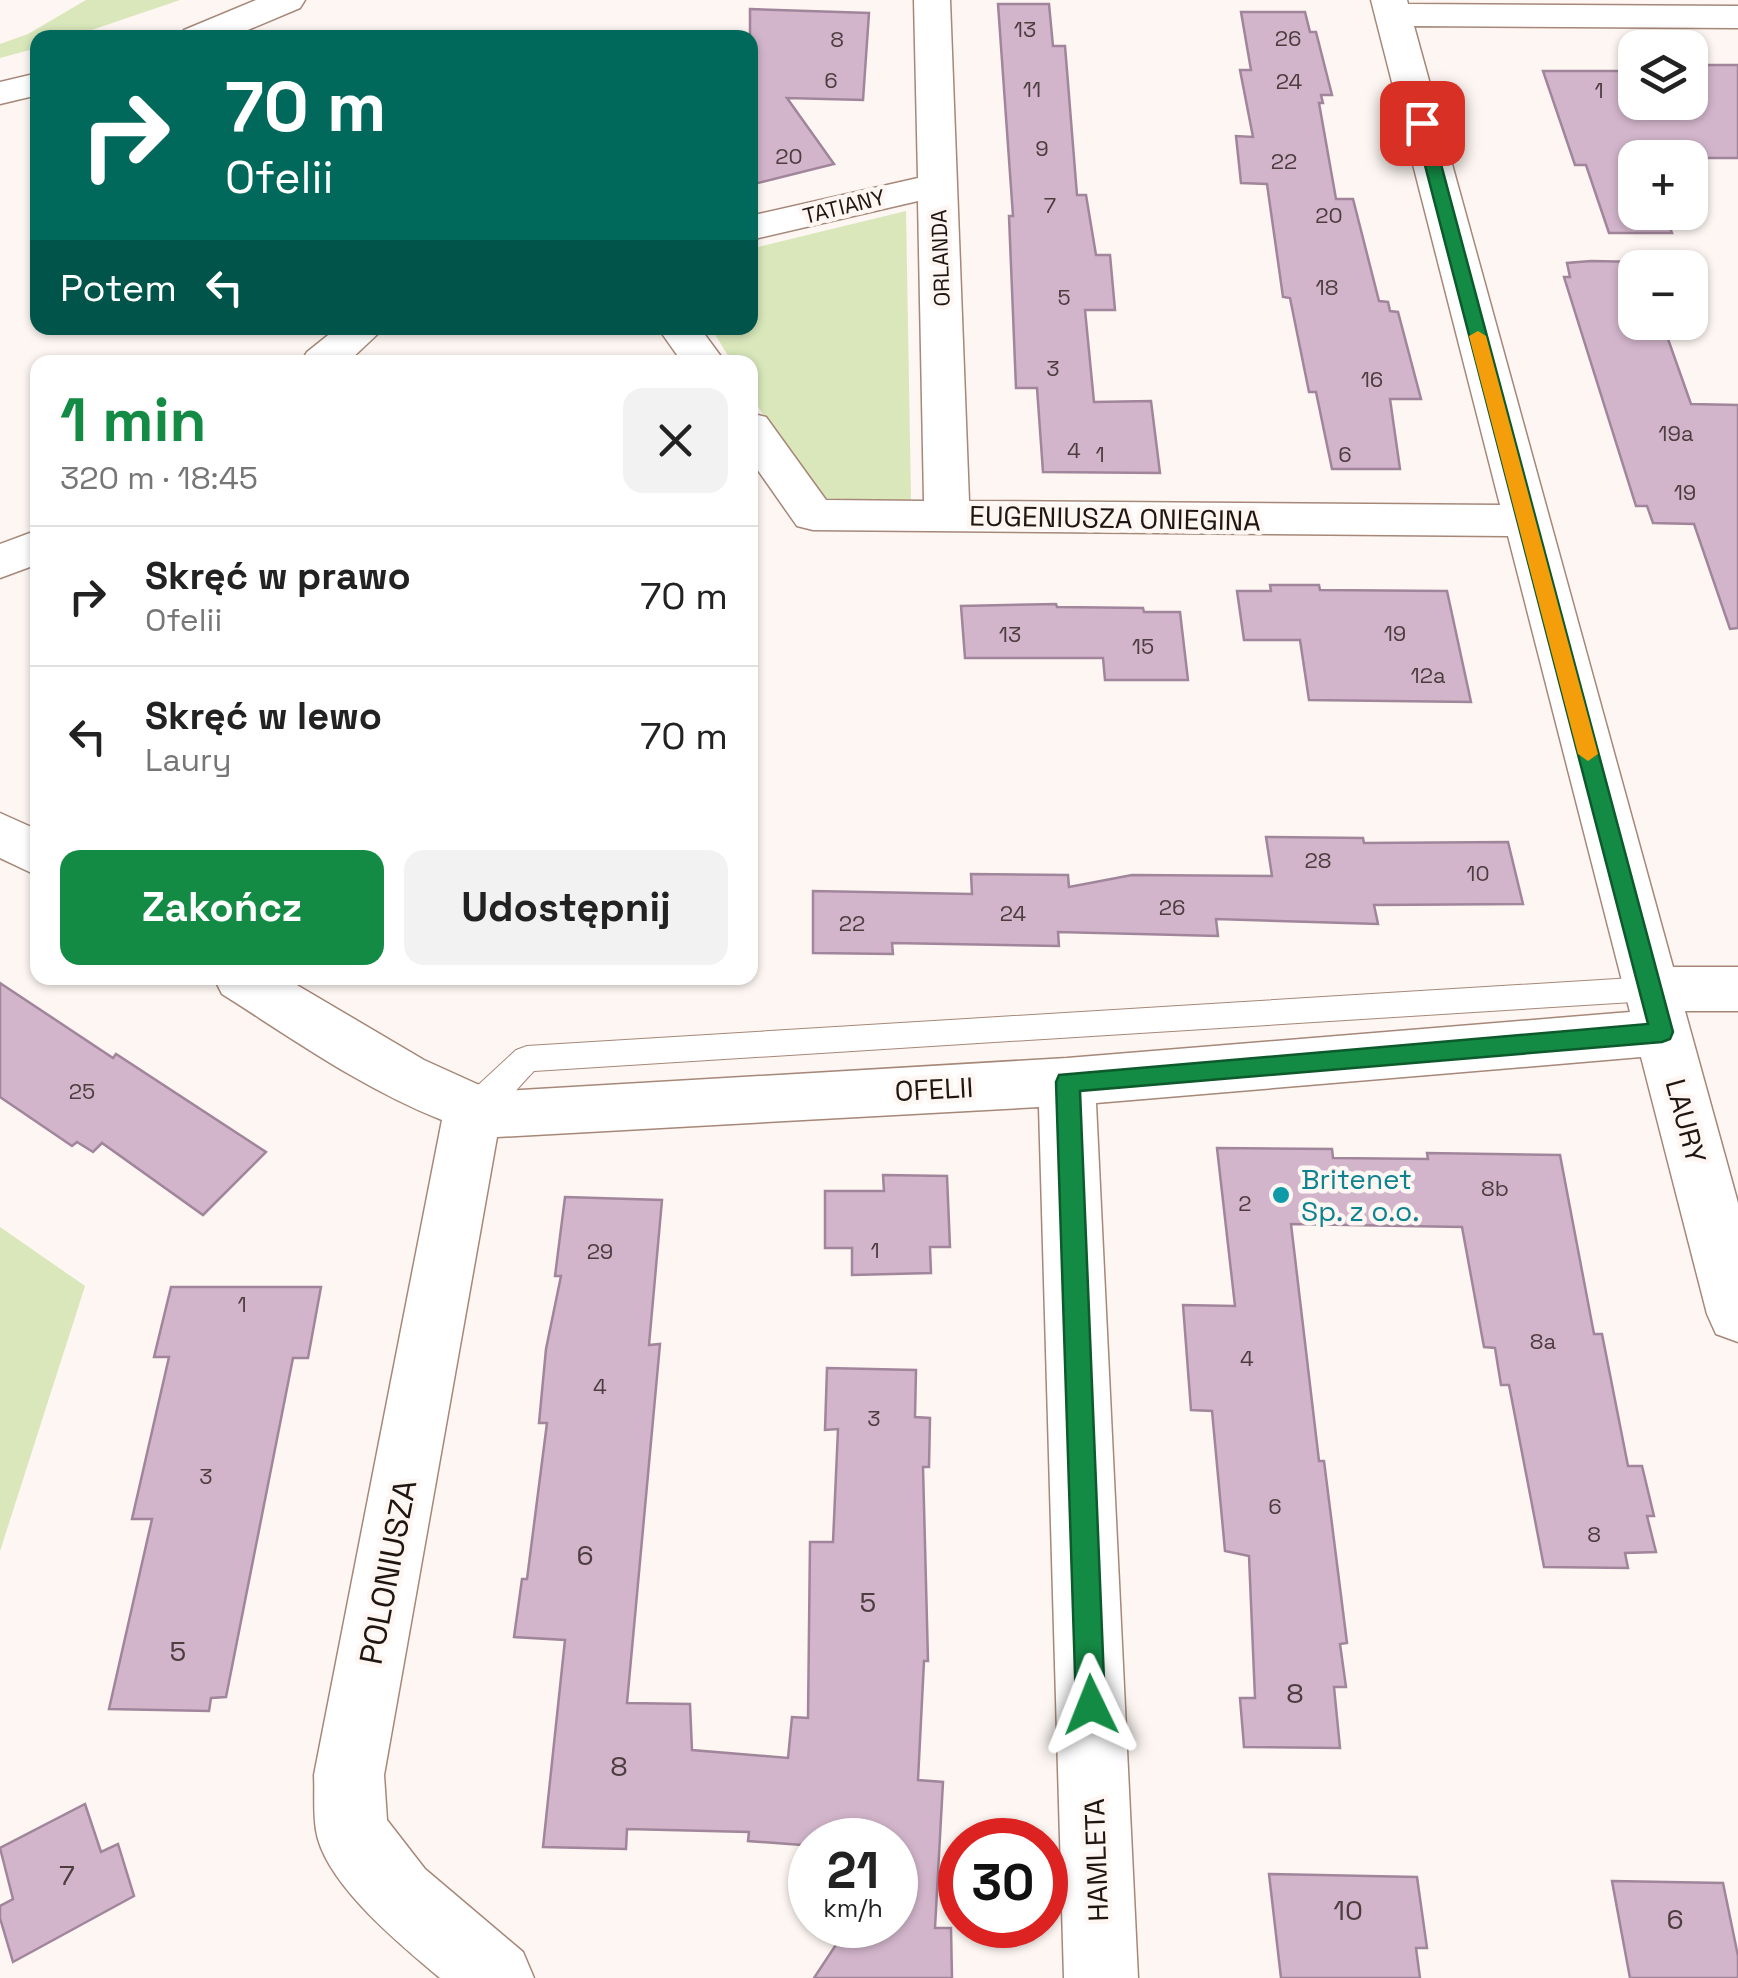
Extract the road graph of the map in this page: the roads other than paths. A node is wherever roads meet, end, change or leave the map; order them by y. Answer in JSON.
{"nodes":[{"id":1,"x":287,"y":0,"type":"edge"},
{"id":2,"x":932,"y":0,"type":"edge"},
{"id":3,"x":1392,"y":7,"type":"edge"},
{"id":4,"x":1738,"y":17,"type":"edge"},
{"id":5,"x":215,"y":30,"type":"edge"},
{"id":6,"x":30,"y":86,"type":"edge"},
{"id":7,"x":0,"y":93,"type":"edge"},
{"id":8,"x":938,"y":186,"type":"junction"},
{"id":9,"x":758,"y":226,"type":"edge"},
{"id":10,"x":352,"y":335,"type":"edge"},
{"id":11,"x":330,"y":355,"type":"edge"},
{"id":12,"x":758,"y":438,"type":"edge"},
{"id":13,"x":946,"y":516,"type":"junction"},
{"id":14,"x":1526,"y":522,"type":"junction"},
{"id":15,"x":30,"y":549,"type":"edge"},
{"id":16,"x":0,"y":562,"type":"edge"},
{"id":17,"x":0,"y":833,"type":"edge"},
{"id":18,"x":30,"y":851,"type":"edge"},
{"id":19,"x":253,"y":985,"type":"edge"},
{"id":20,"x":1738,"y":989,"type":"edge"},
{"id":21,"x":1656,"y":1010,"type":"junction"},
{"id":22,"x":1068,"y":1082,"type":"junction"},
{"id":23,"x":473,"y":1109,"type":"junction"},
{"id":24,"x":1738,"y":1314,"type":"edge"},
{"id":25,"x":497,"y":1978,"type":"edge"},
{"id":26,"x":1101,"y":1978,"type":"edge"}],
"edges":[{"from":1,"to":5,"type":"street"},
{"from":2,"to":8,"type":"street","name":"ORLANDA"},
{"from":3,"to":4,"type":"street"},
{"from":3,"to":14,"type":"street","name":"LAURY"},
{"from":6,"to":7,"type":"street"},
{"from":8,"to":9,"type":"street","name":"TATIANY"},
{"from":8,"to":13,"type":"street","name":"ORLANDA"},
{"from":10,"to":11,"type":"street"},
{"from":12,"to":13,"type":"street","name":"EUGENIUSZA ONIEGINA"},
{"from":13,"to":14,"type":"street","name":"EUGENIUSZA ONIEGINA"},
{"from":14,"to":21,"type":"street","name":"LAURY"},
{"from":15,"to":16,"type":"street"},
{"from":17,"to":18,"type":"street"},
{"from":19,"to":23,"type":"street","name":"OFELII"},
{"from":20,"to":21,"type":"street","name":"OFELII"},
{"from":21,"to":22,"type":"street","name":"OFELII"},
{"from":21,"to":23,"type":"lane"},
{"from":21,"to":24,"type":"street","name":"LAURY"},
{"from":22,"to":23,"type":"street","name":"OFELII"},
{"from":22,"to":26,"type":"street","name":"HAMLETA"},
{"from":23,"to":25,"type":"street","name":"POLONIUSZA"}]}
